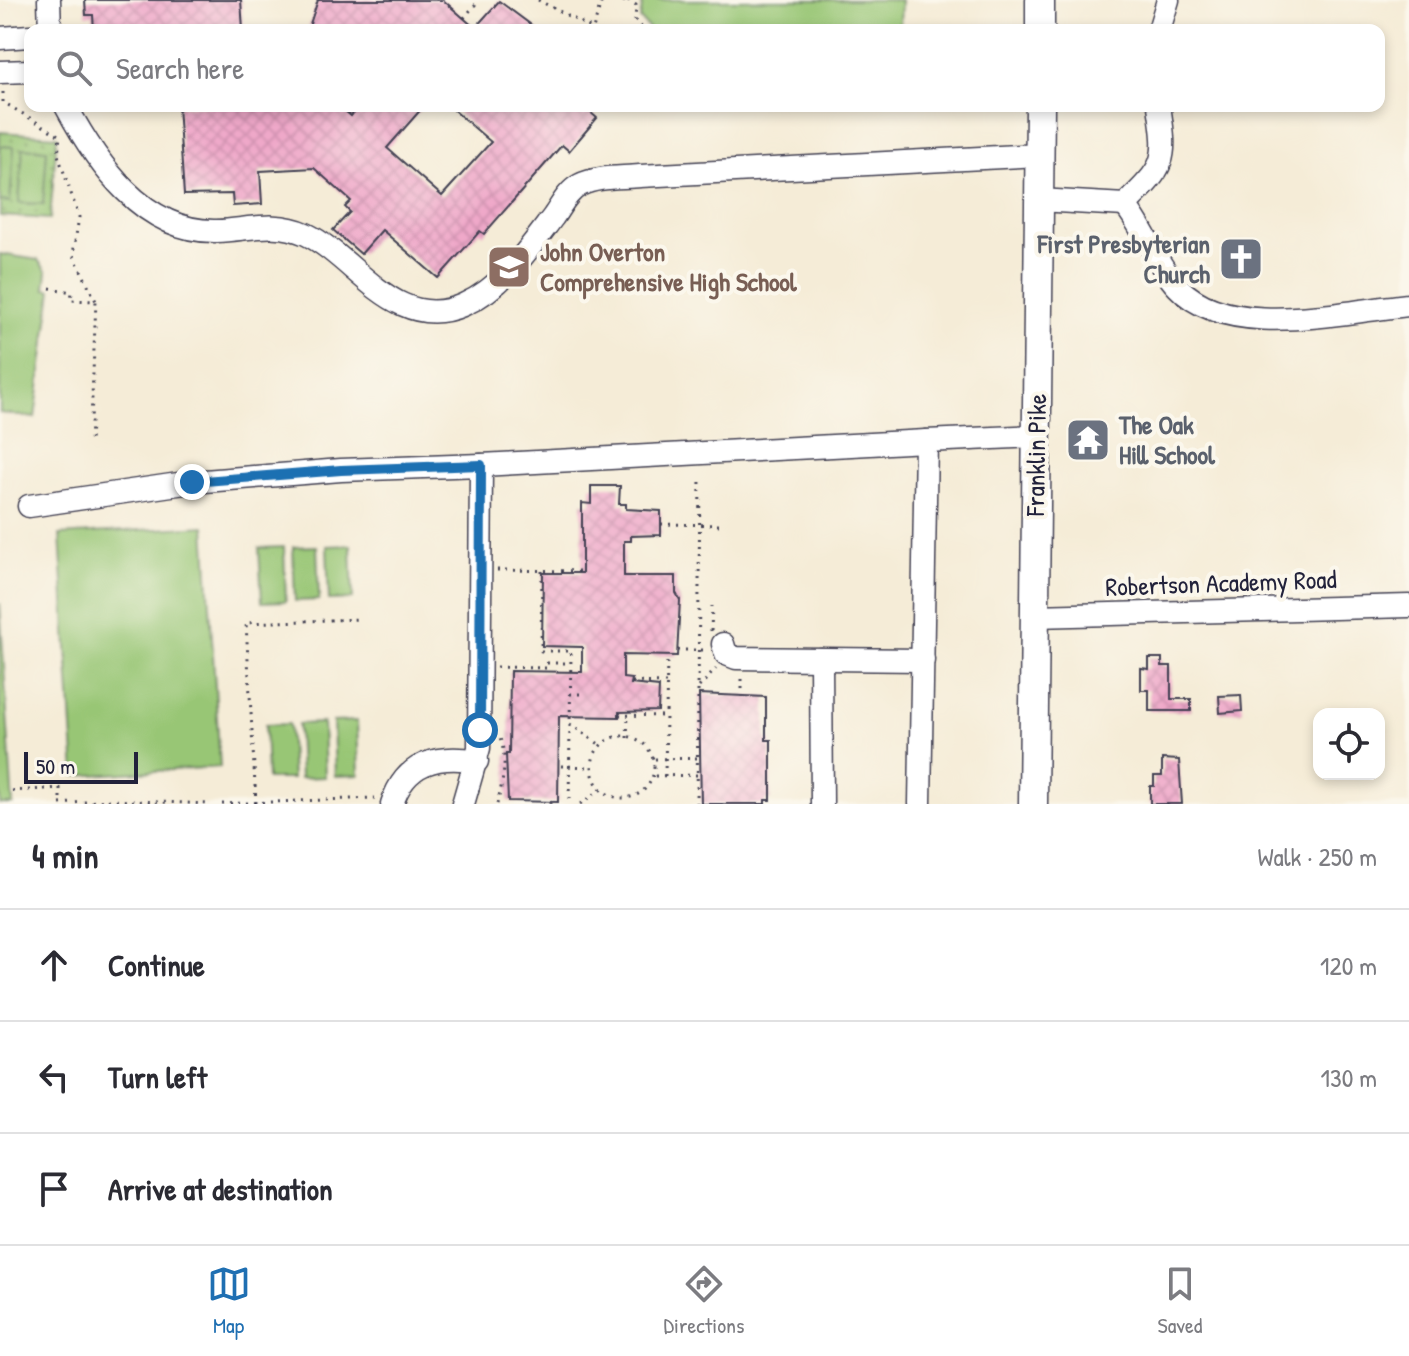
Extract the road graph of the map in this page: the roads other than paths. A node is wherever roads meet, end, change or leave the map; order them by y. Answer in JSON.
{"nodes":[{"id":1,"x":49,"y":0,"type":"edge"},
{"id":2,"x":1040,"y":0,"type":"edge"},
{"id":3,"x":1168,"y":0,"type":"edge"},
{"id":4,"x":50,"y":24,"type":"edge"},
{"id":5,"x":1040,"y":24,"type":"edge"},
{"id":6,"x":1161,"y":24,"type":"edge"},
{"id":7,"x":24,"y":36,"type":"edge"},
{"id":8,"x":0,"y":38,"type":"edge"},
{"id":9,"x":24,"y":71,"type":"edge"},
{"id":10,"x":1,"y":72,"type":"edge"},
{"id":11,"x":69,"y":112,"type":"edge"},
{"id":12,"x":1040,"y":112,"type":"edge"},
{"id":13,"x":1160,"y":112,"type":"edge"},
{"id":14,"x":1039,"y":155,"type":"junction"},
{"id":15,"x":1039,"y":200,"type":"junction"},
{"id":16,"x":1125,"y":205,"type":"junction"},
{"id":17,"x":1409,"y":305,"type":"edge"},
{"id":18,"x":1036,"y":436,"type":"junction"},
{"id":19,"x":926,"y":441,"type":"junction"},
{"id":20,"x":481,"y":465,"type":"junction"},
{"id":21,"x":29,"y":506,"type":"dead end"},
{"id":22,"x":1409,"y":606,"type":"edge"},
{"id":23,"x":1035,"y":616,"type":"junction"},
{"id":24,"x":715,"y":653,"type":"road end"},
{"id":25,"x":821,"y":659,"type":"junction"},
{"id":26,"x":923,"y":660,"type":"junction"},
{"id":27,"x":477,"y":761,"type":"junction"},
{"id":28,"x":393,"y":801,"type":"edge"},
{"id":29,"x":463,"y":804,"type":"edge"},
{"id":30,"x":822,"y":804,"type":"edge"},
{"id":31,"x":920,"y":804,"type":"edge"},
{"id":32,"x":1033,"y":804,"type":"edge"}],
"edges":[{"from":1,"to":4,"type":"street"},
{"from":2,"to":5,"type":"main road"},
{"from":3,"to":6,"type":"street"},
{"from":7,"to":8,"type":"street"},
{"from":9,"to":10,"type":"street"},
{"from":11,"to":14,"type":"street"},
{"from":12,"to":14,"type":"main road","name":"Franklin Pike"},
{"from":13,"to":16,"type":"street"},
{"from":14,"to":15,"type":"main road","name":"Franklin Pike"},
{"from":15,"to":16,"type":"street"},
{"from":15,"to":18,"type":"main road","name":"Franklin Pike"},
{"from":16,"to":17,"type":"street"},
{"from":18,"to":19,"type":"street"},
{"from":18,"to":23,"type":"main road","name":"Franklin Pike"},
{"from":19,"to":20,"type":"street"},
{"from":19,"to":26,"type":"street"},
{"from":20,"to":21,"type":"street"},
{"from":20,"to":27,"type":"street"},
{"from":22,"to":23,"type":"street","name":"Robertson Academy Road"},
{"from":23,"to":32,"type":"main road","name":"Franklin Pike"},
{"from":24,"to":25,"type":"street"},
{"from":25,"to":26,"type":"street"},
{"from":25,"to":30,"type":"street"},
{"from":26,"to":31,"type":"street"},
{"from":27,"to":28,"type":"street"},
{"from":27,"to":29,"type":"street"}]}
